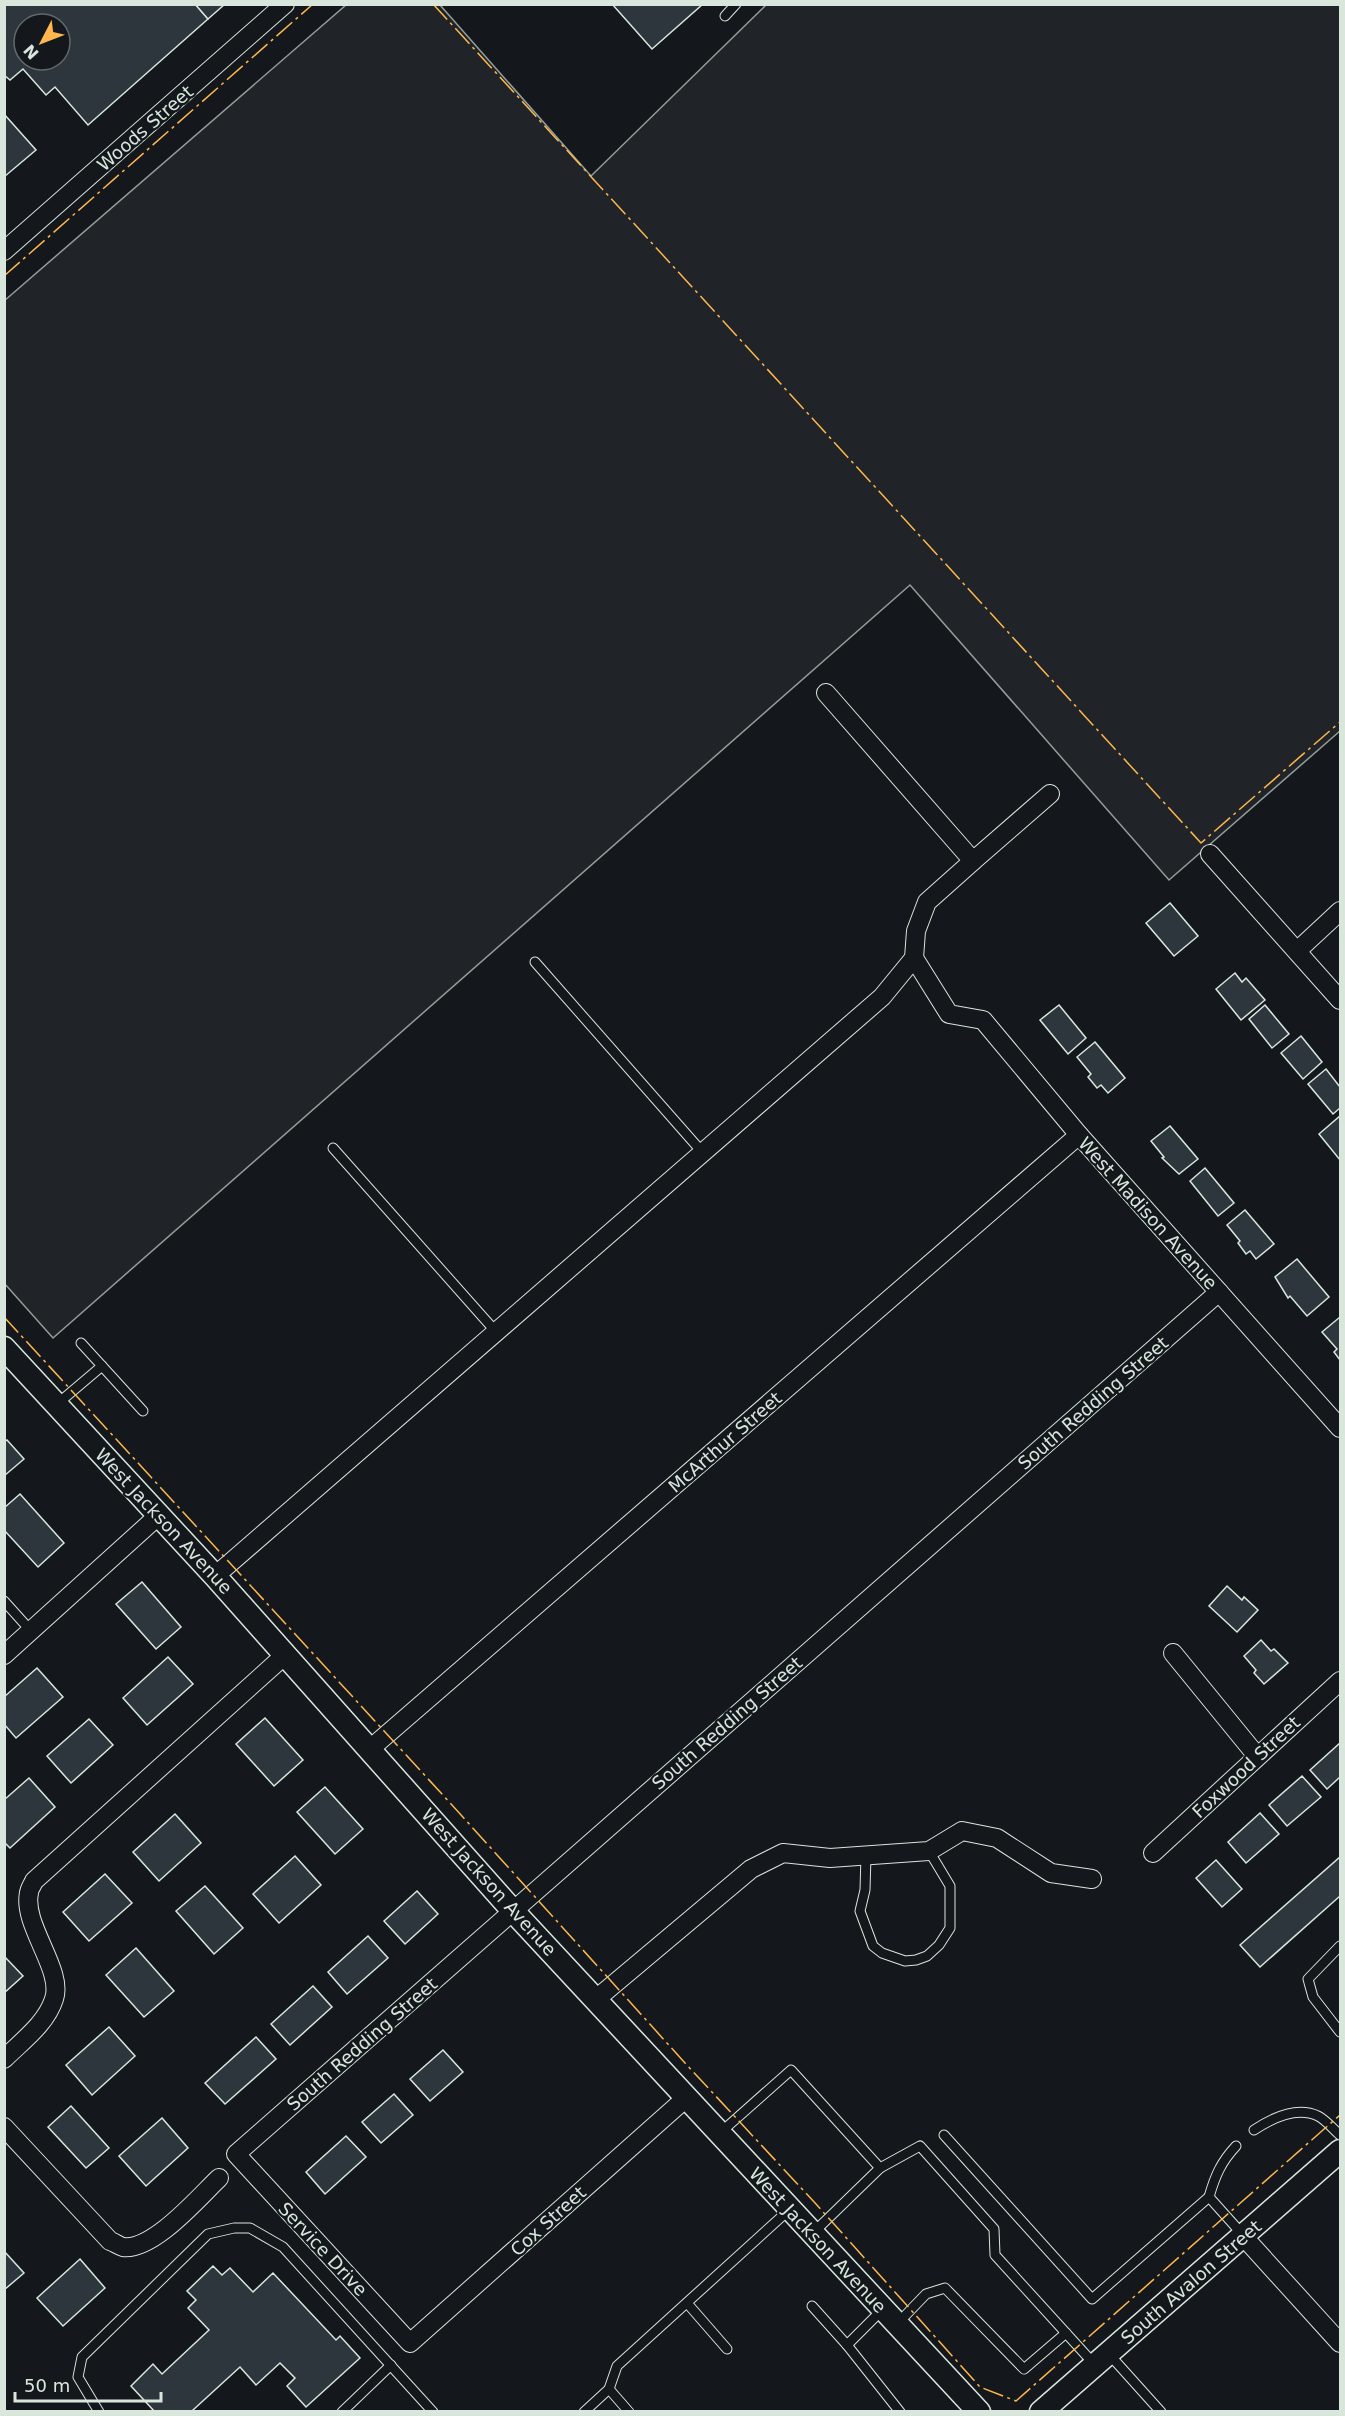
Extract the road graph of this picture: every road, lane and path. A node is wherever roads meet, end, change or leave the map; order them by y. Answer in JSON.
{"nodes":[{"id":1,"x":285,"y":4,"type":"edge"},
{"id":2,"x":736,"y":4,"type":"edge"},
{"id":3,"x":725,"y":16,"type":"dead end"},
{"id":4,"x":4,"y":251,"type":"edge"},
{"id":5,"x":826,"y":693,"type":"dead end"},
{"id":6,"x":1050,"y":794,"type":"dead end"},
{"id":7,"x":1210,"y":854,"type":"dead end"},
{"id":8,"x":973,"y":861,"type":"junction"},
{"id":9,"x":1341,"y":911,"type":"edge"},
{"id":10,"x":1297,"y":951,"type":"junction"},
{"id":11,"x":914,"y":958,"type":"junction"},
{"id":12,"x":536,"y":962,"type":"dead end"},
{"id":13,"x":1341,"y":1000,"type":"edge"},
{"id":14,"x":1079,"y":1135,"type":"junction"},
{"id":15,"x":333,"y":1148,"type":"dead end"},
{"id":16,"x":703,"y":1154,"type":"junction"},
{"id":17,"x":1219,"y":1292,"type":"junction"},
{"id":18,"x":497,"y":1333,"type":"junction"},
{"id":19,"x":81,"y":1343,"type":"dead end"},
{"id":20,"x":4,"y":1348,"type":"edge"},
{"id":21,"x":102,"y":1366,"type":"junction"},
{"id":22,"x":57,"y":1405,"type":"junction"},
{"id":23,"x":143,"y":1411,"type":"dead end"},
{"id":24,"x":1341,"y":1428,"type":"edge"},
{"id":25,"x":158,"y":1516,"type":"junction"},
{"id":26,"x":215,"y":1576,"type":"junction"},
{"id":27,"x":4,"y":1601,"type":"edge"},
{"id":28,"x":31,"y":1631,"type":"junction"},
{"id":29,"x":1173,"y":1653,"type":"dead end"},
{"id":30,"x":4,"y":1655,"type":"edge"},
{"id":31,"x":285,"y":1655,"type":"junction"},
{"id":32,"x":1341,"y":1681,"type":"edge"},
{"id":33,"x":370,"y":1749,"type":"junction"},
{"id":34,"x":1257,"y":1756,"type":"junction"},
{"id":35,"x":929,"y":1851,"type":"junction"},
{"id":36,"x":1153,"y":1853,"type":"dead end"},
{"id":37,"x":866,"y":1855,"type":"junction"},
{"id":38,"x":1092,"y":1879,"type":"dead end"},
{"id":39,"x":513,"y":1911,"type":"junction"},
{"id":40,"x":1341,"y":1946,"type":"edge"},
{"id":41,"x":595,"y":2000,"type":"junction"},
{"id":42,"x":1341,"y":2032,"type":"edge"},
{"id":43,"x":4,"y":2059,"type":"edge"},
{"id":44,"x":686,"y":2098,"type":"junction"},
{"id":45,"x":4,"y":2127,"type":"edge"},
{"id":46,"x":1254,"y":2130,"type":"dead end"},
{"id":47,"x":719,"y":2134,"type":"junction"},
{"id":48,"x":944,"y":2135,"type":"dead end"},
{"id":49,"x":1341,"y":2135,"type":"edge"},
{"id":50,"x":1236,"y":2146,"type":"dead end"},
{"id":51,"x":1341,"y":2151,"type":"edge"},
{"id":52,"x":236,"y":2154,"type":"joint"},
{"id":53,"x":880,"y":2168,"type":"junction"},
{"id":54,"x":219,"y":2178,"type":"dead end"},
{"id":55,"x":1209,"y":2197,"type":"junction"},
{"id":56,"x":790,"y":2210,"type":"junction"},
{"id":57,"x":813,"y":2233,"type":"junction"},
{"id":58,"x":1243,"y":2236,"type":"junction"},
{"id":59,"x":687,"y":2303,"type":"junction"},
{"id":60,"x":812,"y":2306,"type":"dead end"},
{"id":61,"x":890,"y":2316,"type":"junction"},
{"id":62,"x":1066,"y":2333,"type":"junction"},
{"id":63,"x":410,"y":2343,"type":"joint"},
{"id":64,"x":1341,"y":2343,"type":"edge"},
{"id":65,"x":847,"y":2345,"type":"junction"},
{"id":66,"x":727,"y":2349,"type":"dead end"},
{"id":67,"x":1101,"y":2359,"type":"junction"},
{"id":68,"x":391,"y":2365,"type":"junction"},
{"id":69,"x":609,"y":2389,"type":"junction"},
{"id":70,"x":99,"y":2412,"type":"edge"},
{"id":71,"x":342,"y":2412,"type":"edge"},
{"id":72,"x":433,"y":2412,"type":"edge"},
{"id":73,"x":584,"y":2412,"type":"edge"},
{"id":74,"x":629,"y":2412,"type":"edge"},
{"id":75,"x":900,"y":2412,"type":"edge"},
{"id":76,"x":979,"y":2412,"type":"edge"},
{"id":77,"x":1041,"y":2412,"type":"edge"},
{"id":78,"x":1161,"y":2412,"type":"edge"}],
"edges":[{"from":1,"to":4,"type":"street","name":"Woods Street"},
{"from":2,"to":3,"type":"lane"},
{"from":5,"to":8,"type":"street"},
{"from":6,"to":8,"type":"street"},
{"from":7,"to":10,"type":"street"},
{"from":8,"to":11,"type":"street"},
{"from":9,"to":10,"type":"street"},
{"from":10,"to":13,"type":"street"},
{"from":11,"to":14,"type":"street","name":"West Madison Avenue"},
{"from":11,"to":16,"type":"street"},
{"from":12,"to":16,"type":"lane"},
{"from":14,"to":17,"type":"street","name":"West Madison Avenue"},
{"from":14,"to":33,"type":"street","name":"McArthur Street"},
{"from":15,"to":18,"type":"lane"},
{"from":16,"to":18,"type":"street"},
{"from":17,"to":24,"type":"street","name":"West Madison Avenue"},
{"from":17,"to":39,"type":"street","name":"South Redding Street"},
{"from":18,"to":26,"type":"street"},
{"from":19,"to":21,"type":"lane"},
{"from":20,"to":22,"type":"street","name":"West Jackson Avenue"},
{"from":21,"to":22,"type":"lane"},
{"from":21,"to":23,"type":"lane"},
{"from":22,"to":25,"type":"street","name":"West Jackson Avenue"},
{"from":25,"to":26,"type":"street","name":"West Jackson Avenue"},
{"from":25,"to":28,"type":"street"},
{"from":26,"to":31,"type":"street","name":"West Jackson Avenue"},
{"from":27,"to":28,"type":"lane"},
{"from":28,"to":30,"type":"street"},
{"from":29,"to":34,"type":"street"},
{"from":31,"to":33,"type":"street","name":"West Jackson Avenue"},
{"from":31,"to":43,"type":"street"},
{"from":32,"to":34,"type":"street","name":"Foxwood Street"},
{"from":33,"to":39,"type":"street","name":"West Jackson Avenue"},
{"from":34,"to":36,"type":"street","name":"Foxwood Street"},
{"from":35,"to":37,"type":"street"},
{"from":35,"to":37,"type":"lane"},
{"from":35,"to":38,"type":"street"},
{"from":37,"to":41,"type":"street"},
{"from":39,"to":41,"type":"street","name":"West Jackson Avenue"},
{"from":39,"to":52,"type":"street","name":"South Redding Street"},
{"from":40,"to":42,"type":"lane"},
{"from":41,"to":44,"type":"street","name":"West Jackson Avenue"},
{"from":44,"to":47,"type":"street","name":"West Jackson Avenue"},
{"from":44,"to":63,"type":"street","name":"Cox Street"},
{"from":45,"to":54,"type":"street"},
{"from":46,"to":49,"type":"lane"},
{"from":47,"to":53,"type":"lane"},
{"from":47,"to":56,"type":"street","name":"West Jackson Avenue"},
{"from":48,"to":55,"type":"lane"},
{"from":50,"to":55,"type":"lane"},
{"from":51,"to":58,"type":"street","name":"South Avalon Street"},
{"from":52,"to":63,"type":"street","name":"Service Drive"},
{"from":53,"to":57,"type":"lane"},
{"from":53,"to":62,"type":"lane"},
{"from":55,"to":58,"type":"lane"},
{"from":56,"to":57,"type":"street","name":"West Jackson Avenue"},
{"from":56,"to":59,"type":"lane"},
{"from":57,"to":61,"type":"street","name":"West Jackson Avenue"},
{"from":58,"to":64,"type":"street"},
{"from":58,"to":67,"type":"street","name":"South Avalon Street"},
{"from":59,"to":66,"type":"lane"},
{"from":59,"to":69,"type":"lane"},
{"from":60,"to":65,"type":"lane"},
{"from":61,"to":62,"type":"lane"},
{"from":61,"to":65,"type":"lane"},
{"from":61,"to":76,"type":"street","name":"West Jackson Avenue"},
{"from":62,"to":67,"type":"lane"},
{"from":65,"to":75,"type":"lane"},
{"from":67,"to":77,"type":"street","name":"South Avalon Street"},
{"from":67,"to":78,"type":"lane"},
{"from":68,"to":70,"type":"lane"},
{"from":68,"to":71,"type":"lane"},
{"from":68,"to":72,"type":"lane"},
{"from":69,"to":73,"type":"lane"},
{"from":69,"to":74,"type":"lane"}]}
